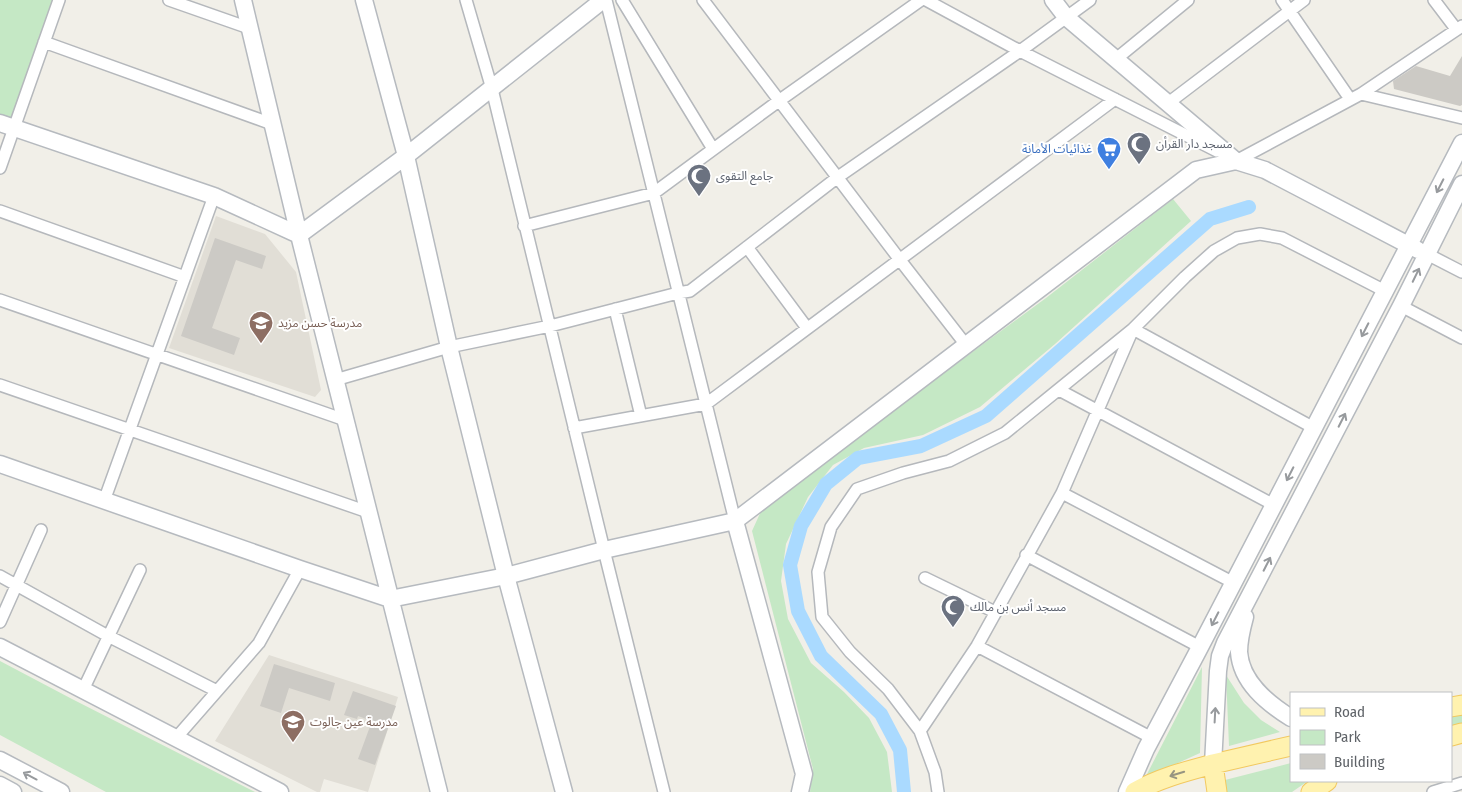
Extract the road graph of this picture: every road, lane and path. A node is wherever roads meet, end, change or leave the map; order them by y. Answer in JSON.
{"nodes":[{"id":1,"x":59,"y":0,"type":"edge"},
{"id":2,"x":170,"y":0,"type":"edge"},
{"id":3,"x":243,"y":0,"type":"edge"},
{"id":4,"x":364,"y":0,"type":"edge"},
{"id":5,"x":466,"y":0,"type":"edge"},
{"id":6,"x":604,"y":0,"type":"edge"},
{"id":7,"x":622,"y":0,"type":"edge"},
{"id":8,"x":704,"y":0,"type":"edge"},
{"id":9,"x":921,"y":0,"type":"edge"},
{"id":10,"x":926,"y":0,"type":"edge"},
{"id":11,"x":1053,"y":0,"type":"edge"},
{"id":12,"x":1090,"y":0,"type":"edge"},
{"id":13,"x":1188,"y":0,"type":"edge"},
{"id":14,"x":1282,"y":0,"type":"edge"},
{"id":15,"x":1304,"y":0,"type":"edge"},
{"id":16,"x":1434,"y":0,"type":"edge"},
{"id":17,"x":1290,"y":10,"type":"junction"},
{"id":18,"x":1066,"y":17,"type":"junction"},
{"id":19,"x":1459,"y":27,"type":"edge"},
{"id":20,"x":249,"y":28,"type":"junction"},
{"id":21,"x":44,"y":42,"type":"junction"},
{"id":22,"x":1020,"y":51,"type":"junction"},
{"id":23,"x":1116,"y":58,"type":"junction"},
{"id":24,"x":492,"y":89,"type":"junction"},
{"id":25,"x":1355,"y":96,"type":"junction"},
{"id":26,"x":1115,"y":99,"type":"junction"},
{"id":27,"x":780,"y":100,"type":"junction"},
{"id":28,"x":1167,"y":104,"type":"junction"},
{"id":29,"x":1462,"y":118,"type":"edge"},
{"id":30,"x":272,"y":124,"type":"junction"},
{"id":31,"x":7,"y":125,"type":"edge"},
{"id":32,"x":1462,"y":143,"type":"edge"},
{"id":33,"x":713,"y":149,"type":"junction"},
{"id":34,"x":406,"y":156,"type":"junction"},
{"id":35,"x":1236,"y":161,"type":"junction"},
{"id":36,"x":0,"y":168,"type":"edge"},
{"id":37,"x":838,"y":178,"type":"junction"},
{"id":38,"x":1462,"y":184,"type":"edge"},
{"id":39,"x":654,"y":193,"type":"junction"},
{"id":40,"x":214,"y":196,"type":"junction"},
{"id":41,"x":1456,"y":209,"type":"edge"},
{"id":42,"x":0,"y":211,"type":"edge"},
{"id":43,"x":524,"y":226,"type":"junction"},
{"id":44,"x":299,"y":235,"type":"junction"},
{"id":45,"x":1409,"y":245,"type":"junction"},
{"id":46,"x":747,"y":247,"type":"junction"},
{"id":47,"x":1426,"y":254,"type":"junction"},
{"id":48,"x":900,"y":260,"type":"junction"},
{"id":49,"x":1462,"y":272,"type":"edge"},
{"id":50,"x":185,"y":277,"type":"junction"},
{"id":51,"x":1385,"y":291,"type":"junction"},
{"id":52,"x":678,"y":293,"type":"junction"},
{"id":53,"x":0,"y":300,"type":"edge"},
{"id":54,"x":1401,"y":306,"type":"junction"},
{"id":55,"x":615,"y":309,"type":"junction"},
{"id":56,"x":550,"y":326,"type":"junction"},
{"id":57,"x":808,"y":328,"type":"junction"},
{"id":58,"x":1133,"y":329,"type":"junction"},
{"id":59,"x":1462,"y":338,"type":"edge"},
{"id":60,"x":966,"y":345,"type":"junction"},
{"id":61,"x":448,"y":347,"type":"junction"},
{"id":62,"x":157,"y":355,"type":"junction"},
{"id":63,"x":335,"y":380,"type":"junction"},
{"id":64,"x":0,"y":385,"type":"edge"},
{"id":65,"x":1059,"y":390,"type":"junction"},
{"id":66,"x":706,"y":404,"type":"junction"},
{"id":67,"x":1098,"y":411,"type":"junction"},
{"id":68,"x":641,"y":416,"type":"junction"},
{"id":69,"x":345,"y":420,"type":"junction"},
{"id":70,"x":574,"y":428,"type":"junction"},
{"id":71,"x":1314,"y":428,"type":"junction"},
{"id":72,"x":130,"y":430,"type":"junction"},
{"id":73,"x":0,"y":464,"type":"edge"},
{"id":74,"x":1062,"y":493,"type":"junction"},
{"id":75,"x":104,"y":501,"type":"junction"},
{"id":76,"x":1274,"y":505,"type":"junction"},
{"id":77,"x":368,"y":512,"type":"junction"},
{"id":78,"x":735,"y":521,"type":"junction"},
{"id":79,"x":41,"y":530,"type":"dead end"},
{"id":80,"x":604,"y":550,"type":"junction"},
{"id":81,"x":1026,"y":555,"type":"junction"},
{"id":82,"x":300,"y":569,"type":"junction"},
{"id":83,"x":140,"y":570,"type":"dead end"},
{"id":84,"x":0,"y":576,"type":"edge"},
{"id":85,"x":506,"y":576,"type":"junction"},
{"id":86,"x":925,"y":578,"type":"dead end"},
{"id":87,"x":1234,"y":583,"type":"junction"},
{"id":88,"x":17,"y":585,"type":"junction"},
{"id":89,"x":1250,"y":596,"type":"junction"},
{"id":90,"x":390,"y":599,"type":"junction"},
{"id":91,"x":995,"y":612,"type":"junction"},
{"id":92,"x":0,"y":622,"type":"edge"},
{"id":93,"x":108,"y":636,"type":"junction"},
{"id":94,"x":977,"y":646,"type":"junction"},
{"id":95,"x":0,"y":647,"type":"edge"},
{"id":96,"x":1200,"y":647,"type":"junction"},
{"id":97,"x":83,"y":690,"type":"junction"},
{"id":98,"x":217,"y":691,"type":"junction"},
{"id":99,"x":1290,"y":717,"type":"edge"},
{"id":100,"x":920,"y":732,"type":"junction"},
{"id":101,"x":176,"y":738,"type":"junction"},
{"id":102,"x":1152,"y":738,"type":"junction"},
{"id":103,"x":1290,"y":746,"type":"edge"},
{"id":104,"x":0,"y":760,"type":"edge"},
{"id":105,"x":1213,"y":764,"type":"junction"},
{"id":106,"x":1327,"y":782,"type":"edge"},
{"id":107,"x":1462,"y":783,"type":"edge"},
{"id":108,"x":0,"y":785,"type":"edge"},
{"id":109,"x":13,"y":792,"type":"edge"},
{"id":110,"x":61,"y":792,"type":"edge"},
{"id":111,"x":280,"y":792,"type":"edge"},
{"id":112,"x":439,"y":792,"type":"edge"},
{"id":113,"x":564,"y":792,"type":"edge"},
{"id":114,"x":664,"y":792,"type":"edge"},
{"id":115,"x":800,"y":792,"type":"edge"},
{"id":116,"x":938,"y":792,"type":"edge"},
{"id":117,"x":1127,"y":792,"type":"edge"},
{"id":118,"x":1135,"y":792,"type":"edge"},
{"id":119,"x":1217,"y":792,"type":"edge"},
{"id":120,"x":1312,"y":792,"type":"edge"},
{"id":121,"x":1433,"y":792,"type":"edge"}],
"edges":[{"from":1,"to":21,"type":"street"},
{"from":2,"to":20,"type":"street"},
{"from":3,"to":20,"type":"main road"},
{"from":4,"to":34,"type":"main road"},
{"from":5,"to":24,"type":"street"},
{"from":6,"to":24,"type":"main road"},
{"from":6,"to":39,"type":"street"},
{"from":7,"to":33,"type":"street"},
{"from":8,"to":27,"type":"street"},
{"from":9,"to":27,"type":"street"},
{"from":10,"to":22,"type":"street"},
{"from":11,"to":18,"type":"main road"},
{"from":12,"to":18,"type":"street"},
{"from":13,"to":23,"type":"street"},
{"from":14,"to":17,"type":"street"},
{"from":15,"to":17,"type":"street"},
{"from":16,"to":19,"type":"street"},
{"from":17,"to":25,"type":"street"},
{"from":17,"to":28,"type":"street"},
{"from":18,"to":22,"type":"street"},
{"from":18,"to":23,"type":"main road"},
{"from":19,"to":25,"type":"street"},
{"from":20,"to":30,"type":"main road"},
{"from":21,"to":30,"type":"street"},
{"from":21,"to":31,"type":"street"},
{"from":22,"to":26,"type":"street"},
{"from":22,"to":37,"type":"street"},
{"from":23,"to":28,"type":"main road"},
{"from":24,"to":34,"type":"main road"},
{"from":24,"to":43,"type":"street"},
{"from":25,"to":29,"type":"street"},
{"from":25,"to":35,"type":"street"},
{"from":26,"to":35,"type":"street"},
{"from":26,"to":48,"type":"street"},
{"from":27,"to":33,"type":"street"},
{"from":27,"to":37,"type":"street"},
{"from":28,"to":35,"type":"main road"},
{"from":30,"to":44,"type":"main road"},
{"from":31,"to":36,"type":"street"},
{"from":31,"to":40,"type":"main road"},
{"from":32,"to":45,"type":"main road","one_way":true},
{"from":33,"to":39,"type":"street"},
{"from":34,"to":44,"type":"main road"},
{"from":34,"to":61,"type":"main road"},
{"from":35,"to":45,"type":"main road"},
{"from":35,"to":60,"type":"main road"},
{"from":37,"to":46,"type":"street"},
{"from":37,"to":48,"type":"street"},
{"from":38,"to":41,"type":"main road"},
{"from":39,"to":43,"type":"street"},
{"from":39,"to":52,"type":"street"},
{"from":40,"to":44,"type":"main road"},
{"from":40,"to":50,"type":"street"},
{"from":41,"to":47,"type":"main road"},
{"from":42,"to":50,"type":"street"},
{"from":43,"to":56,"type":"street"},
{"from":44,"to":63,"type":"main road"},
{"from":45,"to":47,"type":"main road"},
{"from":45,"to":51,"type":"main road"},
{"from":46,"to":52,"type":"street"},
{"from":46,"to":57,"type":"street"},
{"from":47,"to":49,"type":"street"},
{"from":54,"to":47,"type":"main road","one_way":true},
{"from":48,"to":57,"type":"street"},
{"from":48,"to":60,"type":"street"},
{"from":50,"to":62,"type":"street"},
{"from":51,"to":58,"type":"street"},
{"from":51,"to":71,"type":"main road","one_way":true},
{"from":52,"to":55,"type":"street"},
{"from":52,"to":66,"type":"street"},
{"from":53,"to":62,"type":"street"},
{"from":54,"to":59,"type":"street"},
{"from":89,"to":54,"type":"main road","one_way":true},
{"from":55,"to":56,"type":"street"},
{"from":55,"to":68,"type":"street"},
{"from":56,"to":61,"type":"street"},
{"from":56,"to":70,"type":"street"},
{"from":57,"to":66,"type":"street"},
{"from":58,"to":65,"type":"street"},
{"from":58,"to":67,"type":"street"},
{"from":58,"to":71,"type":"street"},
{"from":60,"to":78,"type":"main road"},
{"from":61,"to":63,"type":"street"},
{"from":61,"to":85,"type":"main road"},
{"from":62,"to":69,"type":"street"},
{"from":62,"to":72,"type":"street"},
{"from":63,"to":69,"type":"main road"},
{"from":64,"to":72,"type":"street"},
{"from":65,"to":67,"type":"street"},
{"from":65,"to":100,"type":"street"},
{"from":66,"to":68,"type":"street"},
{"from":66,"to":78,"type":"street"},
{"from":67,"to":74,"type":"street"},
{"from":67,"to":76,"type":"street"},
{"from":68,"to":70,"type":"street"},
{"from":69,"to":77,"type":"main road"},
{"from":70,"to":80,"type":"street"},
{"from":71,"to":76,"type":"main road","one_way":true},
{"from":72,"to":75,"type":"street"},
{"from":72,"to":77,"type":"street"},
{"from":73,"to":75,"type":"main road"},
{"from":74,"to":81,"type":"street"},
{"from":74,"to":87,"type":"street"},
{"from":75,"to":82,"type":"main road"},
{"from":76,"to":87,"type":"main road"},
{"from":77,"to":90,"type":"main road"},
{"from":78,"to":80,"type":"main road"},
{"from":78,"to":115,"type":"main road"},
{"from":79,"to":88,"type":"street"},
{"from":80,"to":85,"type":"main road"},
{"from":80,"to":114,"type":"street"},
{"from":81,"to":91,"type":"street"},
{"from":81,"to":96,"type":"street"},
{"from":82,"to":90,"type":"main road"},
{"from":82,"to":98,"type":"street"},
{"from":83,"to":93,"type":"street"},
{"from":84,"to":88,"type":"street"},
{"from":85,"to":90,"type":"main road"},
{"from":85,"to":113,"type":"main road"},
{"from":86,"to":91,"type":"street"},
{"from":87,"to":96,"type":"main road","one_way":true},
{"from":88,"to":92,"type":"street"},
{"from":88,"to":93,"type":"street"},
{"from":89,"to":99,"type":"main road"},
{"from":105,"to":89,"type":"main road","one_way":true},
{"from":90,"to":112,"type":"main road"},
{"from":91,"to":94,"type":"street"},
{"from":93,"to":97,"type":"street"},
{"from":93,"to":98,"type":"street"},
{"from":94,"to":100,"type":"street"},
{"from":94,"to":102,"type":"street"},
{"from":95,"to":97,"type":"main road"},
{"from":96,"to":102,"type":"main road"},
{"from":97,"to":101,"type":"main road"},
{"from":98,"to":101,"type":"street"},
{"from":100,"to":116,"type":"street"},
{"from":101,"to":111,"type":"main road"},
{"from":102,"to":117,"type":"main road"},
{"from":103,"to":105,"type":"main road"},
{"from":110,"to":104,"type":"main road","one_way":true},
{"from":105,"to":118,"type":"main road","one_way":true},
{"from":105,"to":119,"type":"main road"},
{"from":106,"to":120,"type":"main road"},
{"from":107,"to":121,"type":"street"},
{"from":108,"to":109,"type":"main road"}]}
